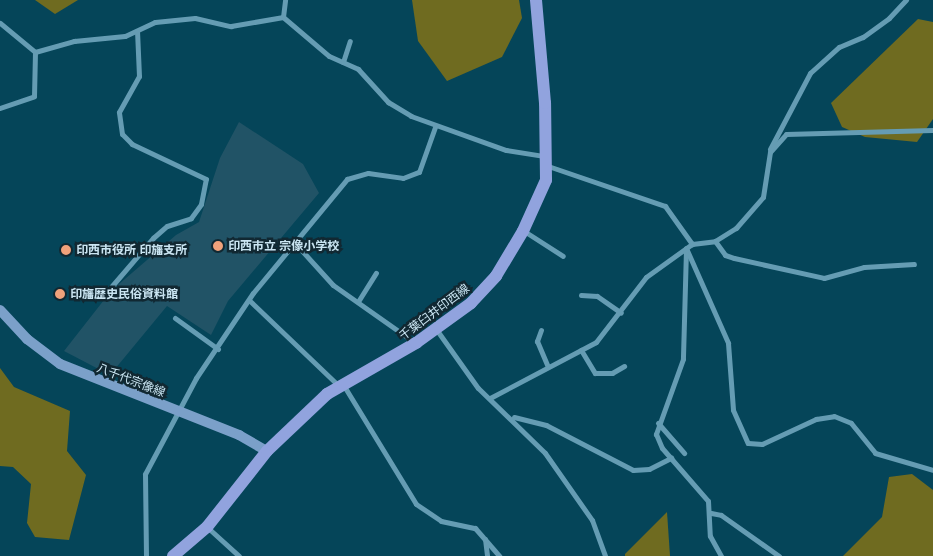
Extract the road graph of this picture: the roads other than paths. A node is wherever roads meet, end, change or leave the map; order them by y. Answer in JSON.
{"nodes":[{"id":1,"x":285,"y":0,"type":"edge"},
{"id":2,"x":536,"y":0,"type":"edge"},
{"id":3,"x":906,"y":0,"type":"edge"},
{"id":4,"x":283,"y":17,"type":"junction"},
{"id":5,"x":0,"y":23,"type":"edge"},
{"id":6,"x":137,"y":31,"type":"junction"},
{"id":7,"x":350,"y":41,"type":"dead end"},
{"id":8,"x":35,"y":52,"type":"junction"},
{"id":9,"x":343,"y":62,"type":"junction"},
{"id":10,"x":0,"y":108,"type":"edge"},
{"id":11,"x":435,"y":127,"type":"junction"},
{"id":12,"x":933,"y":130,"type":"edge"},
{"id":13,"x":770,"y":152,"type":"junction"},
{"id":14,"x":548,"y":161,"type":"junction"},
{"id":15,"x":524,"y":231,"type":"junction"},
{"id":16,"x":715,"y":241,"type":"junction"},
{"id":17,"x":294,"y":242,"type":"junction"},
{"id":18,"x":692,"y":244,"type":"junction"},
{"id":19,"x":686,"y":248,"type":"junction"},
{"id":20,"x":563,"y":256,"type":"dead end"},
{"id":21,"x":914,"y":264,"type":"dead end"},
{"id":22,"x":376,"y":273,"type":"dead end"},
{"id":23,"x":111,"y":287,"type":"dead end"},
{"id":24,"x":581,"y":295,"type":"dead end"},
{"id":25,"x":250,"y":300,"type":"junction"},
{"id":26,"x":359,"y":300,"type":"junction"},
{"id":27,"x":0,"y":310,"type":"edge"},
{"id":28,"x":621,"y":313,"type":"junction"},
{"id":29,"x":175,"y":318,"type":"dead end"},
{"id":30,"x":436,"y":329,"type":"junction"},
{"id":31,"x":540,"y":330,"type":"dead end"},
{"id":32,"x":416,"y":344,"type":"junction"},
{"id":33,"x":218,"y":350,"type":"junction"},
{"id":34,"x":581,"y":350,"type":"junction"},
{"id":35,"x":547,"y":365,"type":"junction"},
{"id":36,"x":624,"y":366,"type":"dead end"},
{"id":37,"x":340,"y":385,"type":"junction"},
{"id":38,"x":490,"y":398,"type":"junction"},
{"id":39,"x":177,"y":411,"type":"junction"},
{"id":40,"x":513,"y":417,"type":"junction"},
{"id":41,"x":658,"y":423,"type":"junction"},
{"id":42,"x":267,"y":451,"type":"junction"},
{"id":43,"x":684,"y":453,"type":"dead end"},
{"id":44,"x":671,"y":458,"type":"junction"},
{"id":45,"x":933,"y":470,"type":"edge"},
{"id":46,"x":711,"y":513,"type":"junction"},
{"id":47,"x":207,"y":527,"type":"junction"},
{"id":48,"x":484,"y":536,"type":"junction"},
{"id":49,"x":146,"y":556,"type":"edge"},
{"id":50,"x":173,"y":556,"type":"edge"},
{"id":51,"x":239,"y":556,"type":"edge"},
{"id":52,"x":487,"y":556,"type":"edge"},
{"id":53,"x":499,"y":556,"type":"edge"},
{"id":54,"x":605,"y":556,"type":"edge"},
{"id":55,"x":721,"y":556,"type":"edge"},
{"id":56,"x":779,"y":556,"type":"edge"}],
"edges":[{"from":1,"to":4,"type":"street"},
{"from":2,"to":14,"type":"main road","name":"千葉臼井印西線"},
{"from":3,"to":13,"type":"street"},
{"from":4,"to":6,"type":"street"},
{"from":4,"to":9,"type":"street"},
{"from":5,"to":8,"type":"street"},
{"from":6,"to":8,"type":"street"},
{"from":6,"to":23,"type":"street"},
{"from":7,"to":9,"type":"street"},
{"from":8,"to":10,"type":"street"},
{"from":9,"to":11,"type":"street"},
{"from":11,"to":14,"type":"street"},
{"from":11,"to":17,"type":"street"},
{"from":12,"to":13,"type":"street"},
{"from":13,"to":16,"type":"street"},
{"from":14,"to":15,"type":"main road","name":"千葉臼井印西線"},
{"from":14,"to":18,"type":"street"},
{"from":15,"to":20,"type":"street"},
{"from":15,"to":30,"type":"main road","name":"千葉臼井印西線"},
{"from":16,"to":18,"type":"street"},
{"from":16,"to":21,"type":"street"},
{"from":17,"to":25,"type":"street"},
{"from":17,"to":26,"type":"street"},
{"from":18,"to":19,"type":"street"},
{"from":19,"to":28,"type":"street"},
{"from":19,"to":41,"type":"street"},
{"from":19,"to":45,"type":"street"},
{"from":22,"to":26,"type":"street"},
{"from":24,"to":28,"type":"street"},
{"from":25,"to":33,"type":"street"},
{"from":25,"to":37,"type":"street"},
{"from":26,"to":32,"type":"street"},
{"from":27,"to":39,"type":"main road","name":"八千代宗像線"},
{"from":28,"to":34,"type":"street"},
{"from":29,"to":33,"type":"street"},
{"from":30,"to":32,"type":"main road","name":"千葉臼井印西線"},
{"from":30,"to":38,"type":"street"},
{"from":31,"to":35,"type":"street"},
{"from":32,"to":37,"type":"main road","name":"千葉臼井印西線"},
{"from":33,"to":39,"type":"street"},
{"from":34,"to":35,"type":"street"},
{"from":34,"to":36,"type":"street"},
{"from":35,"to":38,"type":"street"},
{"from":37,"to":42,"type":"main road","name":"千葉臼井印西線"},
{"from":37,"to":48,"type":"street"},
{"from":38,"to":40,"type":"street"},
{"from":39,"to":42,"type":"main road","name":"八千代宗像線"},
{"from":39,"to":49,"type":"street"},
{"from":40,"to":44,"type":"street"},
{"from":40,"to":54,"type":"street"},
{"from":41,"to":43,"type":"street"},
{"from":41,"to":44,"type":"street"},
{"from":42,"to":47,"type":"main road","name":"千葉臼井印西線"},
{"from":44,"to":46,"type":"street"},
{"from":46,"to":55,"type":"street"},
{"from":46,"to":56,"type":"street"},
{"from":47,"to":50,"type":"main road","name":"千葉臼井印西線"},
{"from":47,"to":51,"type":"street"},
{"from":48,"to":52,"type":"street"},
{"from":48,"to":53,"type":"street"}]}
